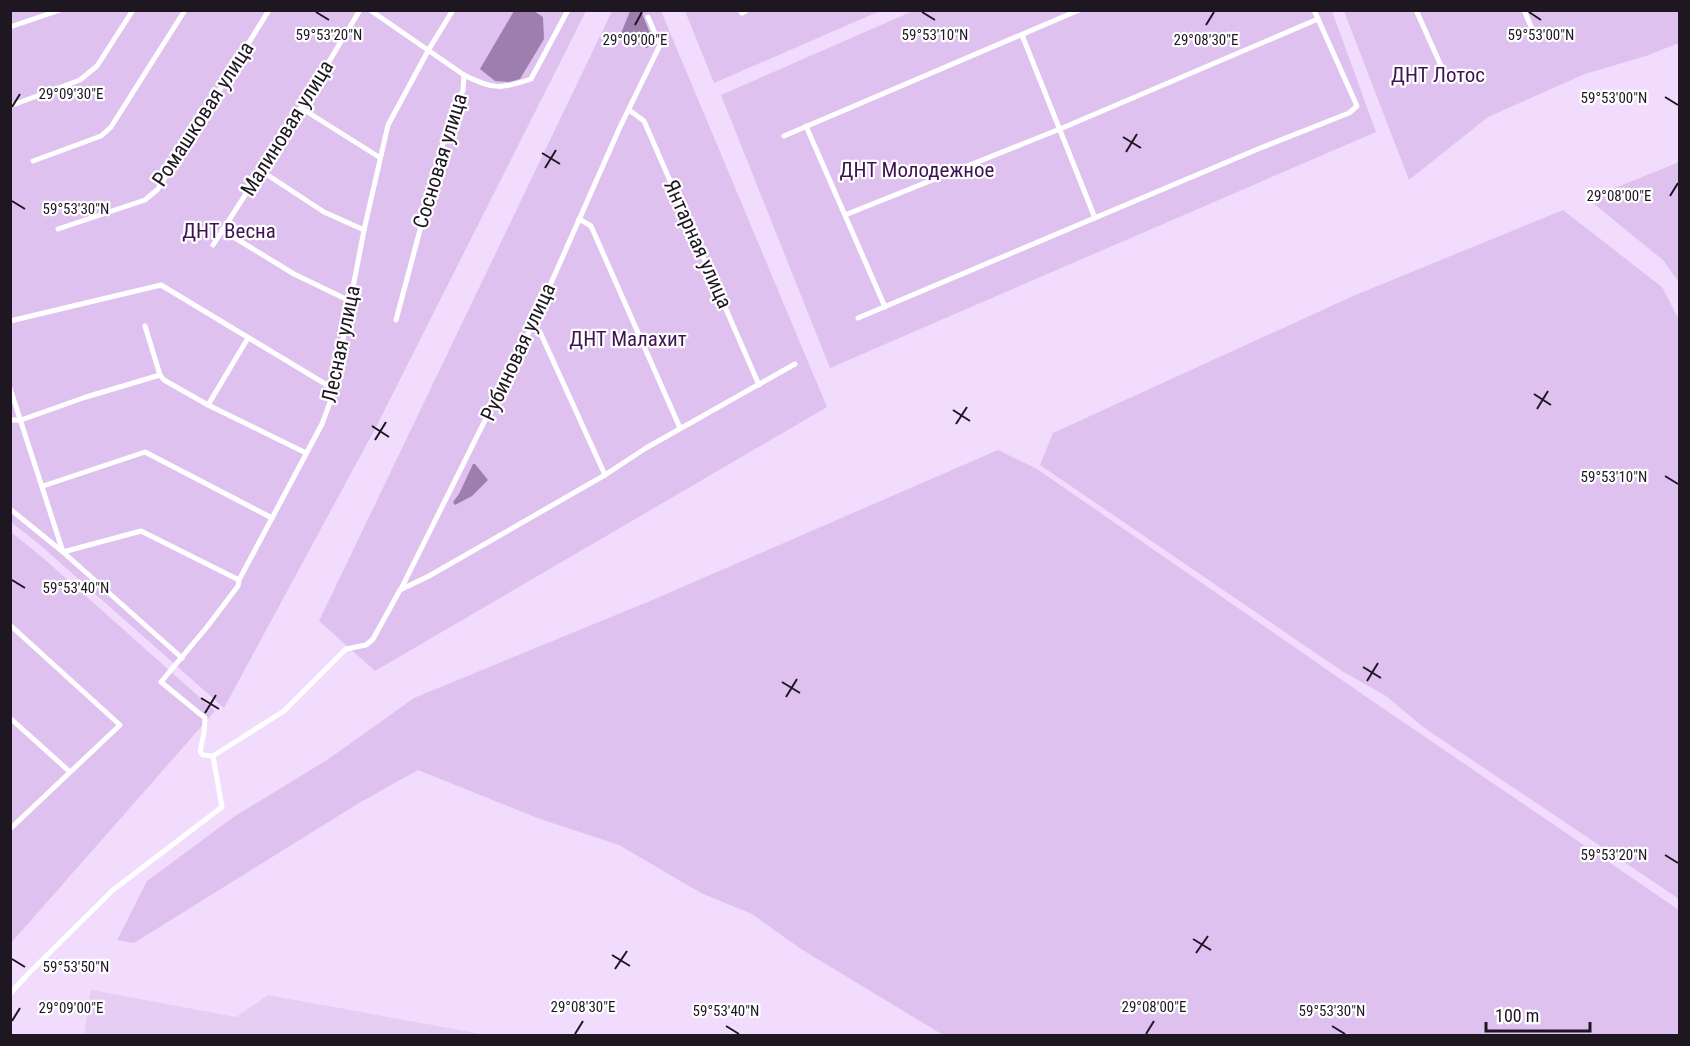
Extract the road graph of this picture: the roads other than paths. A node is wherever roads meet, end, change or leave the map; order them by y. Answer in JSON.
{"nodes":[{"id":1,"x":60,"y":10,"type":"edge"},
{"id":2,"x":133,"y":10,"type":"edge"},
{"id":3,"x":185,"y":10,"type":"edge"},
{"id":4,"x":269,"y":10,"type":"edge"},
{"id":5,"x":360,"y":10,"type":"edge"},
{"id":6,"x":370,"y":10,"type":"edge"},
{"id":7,"x":453,"y":10,"type":"edge"},
{"id":8,"x":568,"y":10,"type":"edge"},
{"id":9,"x":740,"y":10,"type":"edge"},
{"id":10,"x":747,"y":10,"type":"edge"},
{"id":11,"x":1079,"y":10,"type":"edge"},
{"id":12,"x":1314,"y":10,"type":"edge"},
{"id":13,"x":1416,"y":10,"type":"edge"},
{"id":14,"x":1524,"y":10,"type":"edge"},
{"id":15,"x":648,"y":16,"type":"dead end"},
{"id":16,"x":1318,"y":19,"type":"junction"},
{"id":17,"x":10,"y":27,"type":"edge"},
{"id":18,"x":1022,"y":35,"type":"junction"},
{"id":19,"x":1535,"y":36,"type":"dead end"},
{"id":20,"x":429,"y":49,"type":"junction"},
{"id":21,"x":464,"y":75,"type":"junction"},
{"id":22,"x":1446,"y":77,"type":"dead end"},
{"id":23,"x":10,"y":106,"type":"edge"},
{"id":24,"x":301,"y":108,"type":"junction"},
{"id":25,"x":629,"y":110,"type":"junction"},
{"id":26,"x":806,"y":126,"type":"junction"},
{"id":27,"x":1059,"y":129,"type":"junction"},
{"id":28,"x":784,"y":136,"type":"dead end"},
{"id":29,"x":379,"y":157,"type":"junction"},
{"id":30,"x":33,"y":161,"type":"dead end"},
{"id":31,"x":260,"y":170,"type":"junction"},
{"id":32,"x":845,"y":215,"type":"junction"},
{"id":33,"x":1095,"y":218,"type":"junction"},
{"id":34,"x":579,"y":219,"type":"junction"},
{"id":35,"x":58,"y":229,"type":"dead end"},
{"id":36,"x":222,"y":230,"type":"junction"},
{"id":37,"x":364,"y":230,"type":"junction"},
{"id":38,"x":213,"y":245,"type":"dead end"},
{"id":39,"x":350,"y":301,"type":"junction"},
{"id":40,"x":885,"y":307,"type":"junction"},
{"id":41,"x":858,"y":318,"type":"dead end"},
{"id":42,"x":396,"y":320,"type":"dead end"},
{"id":43,"x":10,"y":321,"type":"edge"},
{"id":44,"x":145,"y":326,"type":"dead end"},
{"id":45,"x":532,"y":327,"type":"junction"},
{"id":46,"x":248,"y":338,"type":"junction"},
{"id":47,"x":795,"y":364,"type":"dead end"},
{"id":48,"x":160,"y":375,"type":"junction"},
{"id":49,"x":759,"y":385,"type":"junction"},
{"id":50,"x":10,"y":388,"type":"edge"},
{"id":51,"x":332,"y":388,"type":"junction"},
{"id":52,"x":208,"y":405,"type":"junction"},
{"id":53,"x":10,"y":420,"type":"edge"},
{"id":54,"x":21,"y":420,"type":"junction"},
{"id":55,"x":680,"y":429,"type":"junction"},
{"id":56,"x":306,"y":453,"type":"junction"},
{"id":57,"x":605,"y":475,"type":"junction"},
{"id":58,"x":43,"y":486,"type":"junction"},
{"id":59,"x":10,"y":509,"type":"edge"},
{"id":60,"x":272,"y":518,"type":"junction"},
{"id":61,"x":63,"y":552,"type":"junction"},
{"id":62,"x":239,"y":580,"type":"junction"},
{"id":63,"x":400,"y":590,"type":"junction"},
{"id":64,"x":10,"y":625,"type":"edge"},
{"id":65,"x":182,"y":658,"type":"junction"},
{"id":66,"x":10,"y":718,"type":"edge"},
{"id":67,"x":213,"y":756,"type":"junction"},
{"id":68,"x":70,"y":772,"type":"junction"},
{"id":69,"x":12,"y":824,"type":"edge"},
{"id":70,"x":10,"y":994,"type":"edge"}],
"edges":[{"from":1,"to":17,"type":"street"},
{"from":2,"to":23,"type":"street"},
{"from":3,"to":30,"type":"street"},
{"from":4,"to":35,"type":"street","name":"Ромашковая улица"},
{"from":5,"to":24,"type":"street","name":"Малиновая улица"},
{"from":6,"to":20,"type":"street"},
{"from":7,"to":20,"type":"street","name":"Лесная улица"},
{"from":8,"to":21,"type":"street","name":"Сосновая улица"},
{"from":9,"to":10,"type":"street"},
{"from":11,"to":18,"type":"street"},
{"from":12,"to":16,"type":"street"},
{"from":13,"to":22,"type":"street"},
{"from":14,"to":19,"type":"street"},
{"from":15,"to":25,"type":"street","name":"Рубиновая улица"},
{"from":16,"to":27,"type":"street"},
{"from":16,"to":33,"type":"street"},
{"from":18,"to":26,"type":"street"},
{"from":18,"to":27,"type":"street"},
{"from":20,"to":21,"type":"street"},
{"from":20,"to":29,"type":"street","name":"Лесная улица"},
{"from":21,"to":42,"type":"street","name":"Сосновая улица"},
{"from":24,"to":29,"type":"street"},
{"from":24,"to":31,"type":"street","name":"Малиновая улица"},
{"from":25,"to":34,"type":"street","name":"Рубиновая улица"},
{"from":25,"to":49,"type":"street","name":"Янтарная улица"},
{"from":26,"to":28,"type":"street"},
{"from":26,"to":32,"type":"street"},
{"from":27,"to":32,"type":"street"},
{"from":27,"to":33,"type":"street"},
{"from":29,"to":37,"type":"street","name":"Лесная улица"},
{"from":31,"to":36,"type":"street","name":"Малиновая улица"},
{"from":31,"to":37,"type":"street"},
{"from":32,"to":40,"type":"street"},
{"from":33,"to":40,"type":"street"},
{"from":34,"to":45,"type":"street","name":"Рубиновая улица"},
{"from":34,"to":55,"type":"street"},
{"from":36,"to":38,"type":"street","name":"Малиновая улица"},
{"from":36,"to":39,"type":"street"},
{"from":37,"to":39,"type":"street","name":"Лесная улица"},
{"from":39,"to":51,"type":"street","name":"Лесная улица"},
{"from":40,"to":41,"type":"street"},
{"from":43,"to":46,"type":"street"},
{"from":44,"to":48,"type":"street"},
{"from":45,"to":57,"type":"street"},
{"from":45,"to":63,"type":"street","name":"Рубиновая улица"},
{"from":46,"to":51,"type":"street"},
{"from":46,"to":52,"type":"street"},
{"from":47,"to":49,"type":"street"},
{"from":48,"to":52,"type":"street"},
{"from":48,"to":54,"type":"street"},
{"from":49,"to":55,"type":"street"},
{"from":50,"to":54,"type":"street"},
{"from":51,"to":56,"type":"street","name":"Лесная улица"},
{"from":52,"to":56,"type":"street"},
{"from":53,"to":54,"type":"street"},
{"from":54,"to":58,"type":"street"},
{"from":55,"to":57,"type":"street"},
{"from":56,"to":60,"type":"street","name":"Лесная улица"},
{"from":57,"to":63,"type":"street"},
{"from":58,"to":60,"type":"street"},
{"from":58,"to":61,"type":"street"},
{"from":59,"to":61,"type":"street"},
{"from":60,"to":62,"type":"street","name":"Лесная улица"},
{"from":61,"to":62,"type":"street"},
{"from":61,"to":65,"type":"street"},
{"from":62,"to":65,"type":"street","name":"Лесная улица"},
{"from":63,"to":67,"type":"street","name":"Рубиновая улица"},
{"from":64,"to":68,"type":"street"},
{"from":65,"to":67,"type":"street","name":"Лесная улица"},
{"from":66,"to":68,"type":"street"},
{"from":67,"to":70,"type":"street"},
{"from":68,"to":69,"type":"street"}]}
